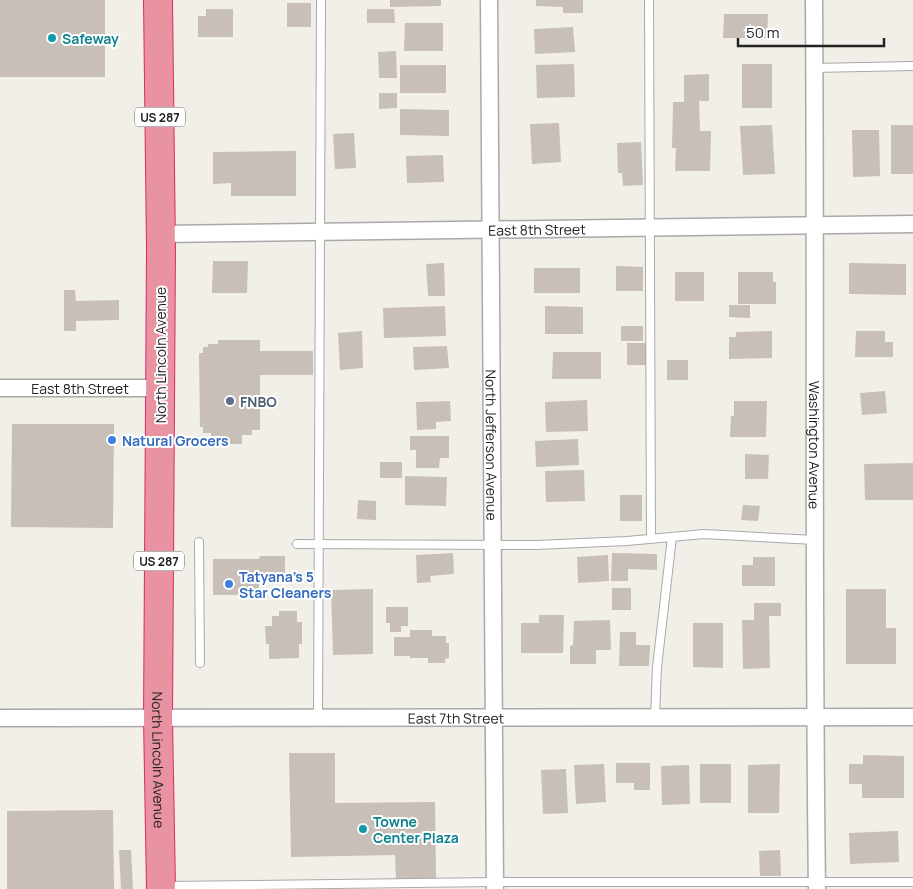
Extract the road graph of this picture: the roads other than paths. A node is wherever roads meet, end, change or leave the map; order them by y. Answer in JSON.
{"nodes":[{"id":1,"x":158,"y":0,"type":"edge"},
{"id":2,"x":321,"y":0,"type":"edge"},
{"id":3,"x":489,"y":0,"type":"edge"},
{"id":4,"x":648,"y":0,"type":"edge"},
{"id":5,"x":814,"y":0,"type":"edge"},
{"id":6,"x":913,"y":66,"type":"edge"},
{"id":7,"x":814,"y":68,"type":"junction"},
{"id":8,"x":913,"y":224,"type":"edge"},
{"id":9,"x":816,"y":225,"type":"junction"},
{"id":10,"x":649,"y":227,"type":"junction"},
{"id":11,"x":491,"y":229,"type":"junction"},
{"id":12,"x":320,"y":232,"type":"junction"},
{"id":13,"x":161,"y":234,"type":"junction"},
{"id":14,"x":0,"y":388,"type":"edge"},
{"id":15,"x":160,"y":388,"type":"junction"},
{"id":16,"x":672,"y":537,"type":"junction"},
{"id":17,"x":651,"y":539,"type":"junction"},
{"id":18,"x":815,"y":540,"type":"junction"},
{"id":19,"x":198,"y":542,"type":"dead end"},
{"id":20,"x":297,"y":544,"type":"dead end"},
{"id":21,"x":319,"y":544,"type":"junction"},
{"id":22,"x":493,"y":545,"type":"junction"},
{"id":23,"x":200,"y":663,"type":"dead end"},
{"id":24,"x":494,"y":717,"type":"junction"},
{"id":25,"x":656,"y":717,"type":"junction"},
{"id":26,"x":815,"y":717,"type":"junction"},
{"id":27,"x":913,"y":717,"type":"edge"},
{"id":28,"x":0,"y":718,"type":"edge"},
{"id":29,"x":158,"y":718,"type":"junction"},
{"id":30,"x":318,"y":718,"type":"junction"},
{"id":31,"x":913,"y":882,"type":"edge"},
{"id":32,"x":495,"y":885,"type":"edge"},
{"id":33,"x":816,"y":885,"type":"edge"},
{"id":34,"x":273,"y":887,"type":"edge"},
{"id":35,"x":161,"y":888,"type":"edge"}],
"edges":[{"from":1,"to":13,"type":"highway","name":"North Lincoln Avenue","number":"US 287"},
{"from":2,"to":12,"type":"lane"},
{"from":3,"to":11,"type":"street","name":"North Jefferson Avenue"},
{"from":4,"to":10,"type":"lane"},
{"from":5,"to":7,"type":"street","name":"Washington Avenue"},
{"from":6,"to":7,"type":"lane"},
{"from":7,"to":9,"type":"street","name":"Washington Avenue"},
{"from":8,"to":9,"type":"street","name":"East 8th Street"},
{"from":9,"to":10,"type":"street","name":"East 8th Street"},
{"from":9,"to":18,"type":"street","name":"Washington Avenue"},
{"from":10,"to":11,"type":"street","name":"East 8th Street"},
{"from":10,"to":17,"type":"lane"},
{"from":11,"to":12,"type":"street","name":"East 8th Street"},
{"from":11,"to":22,"type":"street","name":"North Jefferson Avenue"},
{"from":12,"to":13,"type":"street","name":"East 8th Street"},
{"from":12,"to":21,"type":"lane"},
{"from":13,"to":15,"type":"highway","name":"North Lincoln Avenue","number":"US 287"},
{"from":14,"to":15,"type":"street","name":"East 8th Street"},
{"from":15,"to":29,"type":"highway","name":"North Lincoln Avenue","number":"US 287"},
{"from":16,"to":17,"type":"lane"},
{"from":16,"to":18,"type":"lane"},
{"from":16,"to":25,"type":"lane"},
{"from":17,"to":22,"type":"lane"},
{"from":18,"to":26,"type":"street","name":"Washington Avenue"},
{"from":19,"to":23,"type":"lane"},
{"from":20,"to":21,"type":"lane"},
{"from":21,"to":22,"type":"lane"},
{"from":21,"to":30,"type":"lane"},
{"from":22,"to":24,"type":"street","name":"North Jefferson Avenue"},
{"from":24,"to":25,"type":"street","name":"East 7th Street"},
{"from":24,"to":30,"type":"street","name":"East 7th Street"},
{"from":24,"to":32,"type":"street","name":"North Jefferson Avenue"},
{"from":25,"to":26,"type":"street","name":"East 7th Street"},
{"from":26,"to":27,"type":"street","name":"East 7th Street"},
{"from":26,"to":33,"type":"street","name":"Washington Avenue"},
{"from":28,"to":29,"type":"street","name":"East 7th Street"},
{"from":29,"to":30,"type":"street","name":"East 7th Street"},
{"from":29,"to":35,"type":"highway","name":"North Lincoln Avenue","number":"US 287"},
{"from":31,"to":33,"type":"lane"},
{"from":32,"to":33,"type":"lane"},
{"from":32,"to":34,"type":"lane"},
{"from":34,"to":35,"type":"lane"}]}
